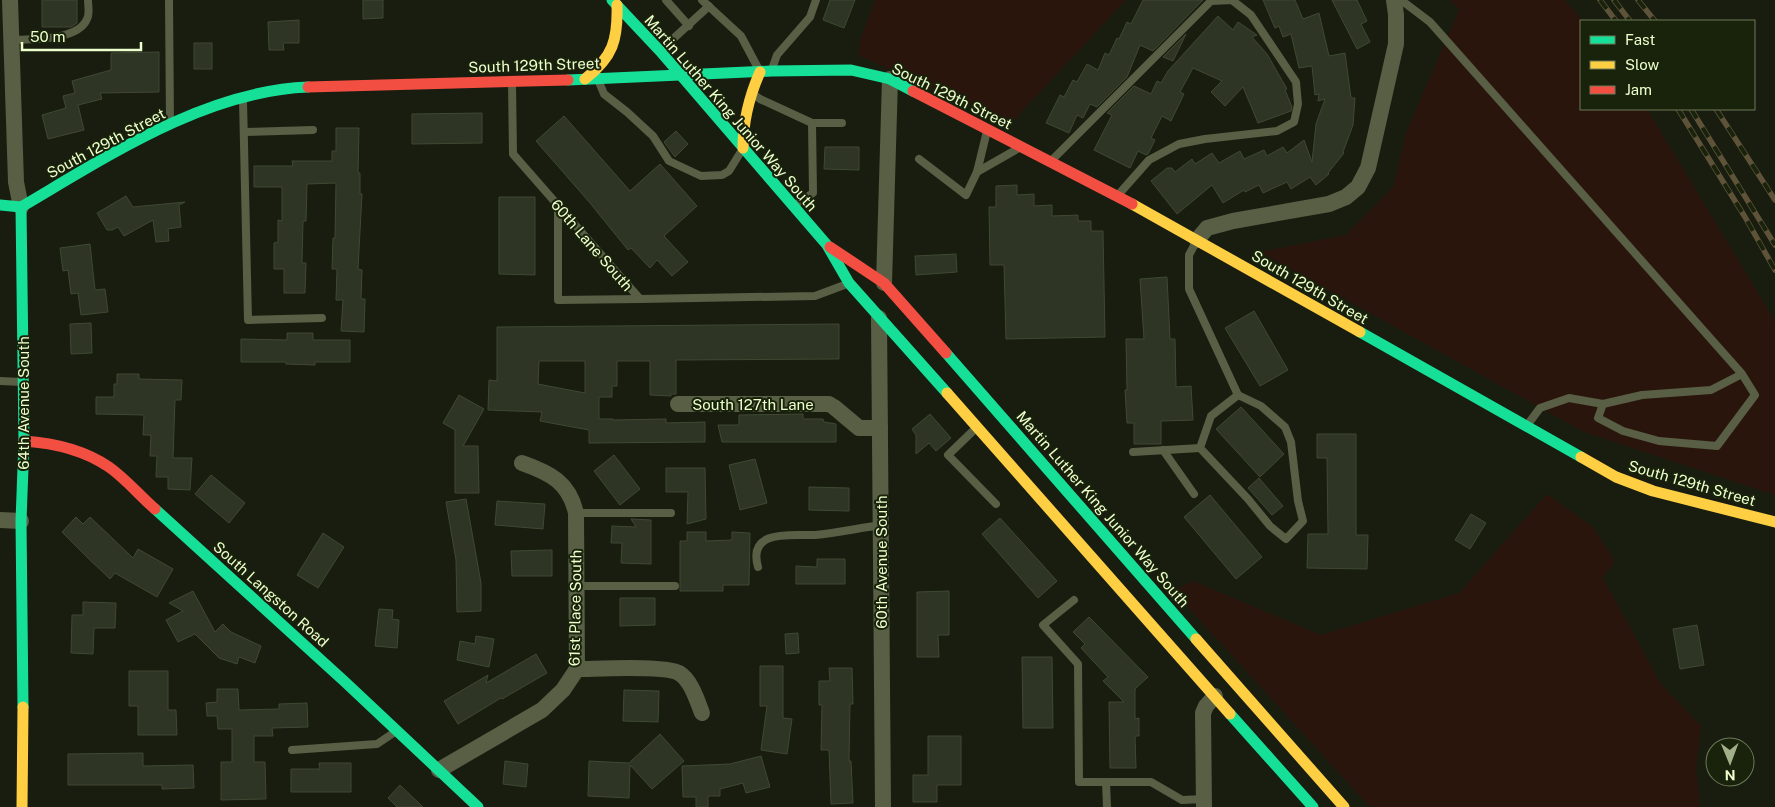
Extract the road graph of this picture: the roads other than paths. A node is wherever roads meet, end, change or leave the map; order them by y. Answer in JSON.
{"nodes":[{"id":1,"x":10,"y":0,"type":"edge"},
{"id":2,"x":88,"y":0,"type":"edge"},
{"id":3,"x":170,"y":0,"type":"edge"},
{"id":4,"x":666,"y":0,"type":"edge"},
{"id":5,"x":702,"y":0,"type":"edge"},
{"id":6,"x":816,"y":0,"type":"edge"},
{"id":7,"x":1394,"y":0,"type":"edge"},
{"id":8,"x":1401,"y":0,"type":"edge"},
{"id":9,"x":617,"y":2,"type":"edge"},
{"id":10,"x":709,"y":6,"type":"junction"},
{"id":11,"x":689,"y":26,"type":"junction"},
{"id":12,"x":11,"y":40,"type":"junction"},
{"id":13,"x":660,"y":51,"type":"junction"},
{"id":14,"x":766,"y":72,"type":"junction"},
{"id":15,"x":680,"y":76,"type":"junction"},
{"id":16,"x":597,"y":78,"type":"junction"},
{"id":17,"x":585,"y":79,"type":"junction"},
{"id":18,"x":890,"y":79,"type":"junction"},
{"id":19,"x":512,"y":81,"type":"junction"},
{"id":20,"x":751,"y":92,"type":"junction"},
{"id":21,"x":243,"y":98,"type":"junction"},
{"id":22,"x":812,"y":123,"type":"junction"},
{"id":23,"x":842,"y":123,"type":"dead end"},
{"id":24,"x":170,"y":125,"type":"junction"},
{"id":25,"x":987,"y":129,"type":"junction"},
{"id":26,"x":313,"y":130,"type":"dead end"},
{"id":27,"x":244,"y":132,"type":"junction"},
{"id":28,"x":1022,"y":146,"type":"junction"},
{"id":29,"x":743,"y":148,"type":"junction"},
{"id":30,"x":919,"y":159,"type":"dead end"},
{"id":31,"x":1051,"y":161,"type":"junction"},
{"id":32,"x":976,"y":172,"type":"junction"},
{"id":33,"x":1118,"y":195,"type":"junction"},
{"id":34,"x":0,"y":205,"type":"edge"},
{"id":35,"x":558,"y":206,"type":"junction"},
{"id":36,"x":794,"y":206,"type":"junction"},
{"id":37,"x":21,"y":207,"type":"junction"},
{"id":38,"x":1197,"y":240,"type":"junction"},
{"id":39,"x":827,"y":245,"type":"junction"},
{"id":40,"x":849,"y":283,"type":"junction"},
{"id":41,"x":884,"y":283,"type":"junction"},
{"id":42,"x":640,"y":299,"type":"junction"},
{"id":43,"x":322,"y":318,"type":"dead end"},
{"id":44,"x":879,"y":318,"type":"junction"},
{"id":45,"x":1742,"y":374,"type":"junction"},
{"id":46,"x":0,"y":381,"type":"edge"},
{"id":47,"x":24,"y":382,"type":"junction"},
{"id":48,"x":1238,"y":395,"type":"junction"},
{"id":49,"x":678,"y":404,"type":"dead end"},
{"id":50,"x":1603,"y":404,"type":"junction"},
{"id":51,"x":1526,"y":426,"type":"junction"},
{"id":52,"x":976,"y":427,"type":"junction"},
{"id":53,"x":880,"y":428,"type":"junction"},
{"id":54,"x":24,"y":441,"type":"junction"},
{"id":55,"x":1200,"y":448,"type":"junction"},
{"id":56,"x":1163,"y":450,"type":"junction"},
{"id":57,"x":1133,"y":452,"type":"dead end"},
{"id":58,"x":522,"y":463,"type":"dead end"},
{"id":59,"x":1194,"y":494,"type":"dead end"},
{"id":60,"x":996,"y":504,"type":"dead end"},
{"id":61,"x":576,"y":513,"type":"junction"},
{"id":62,"x":672,"y":513,"type":"dead end"},
{"id":63,"x":0,"y":520,"type":"edge"},
{"id":64,"x":21,"y":521,"type":"junction"},
{"id":65,"x":1775,"y":522,"type":"edge"},
{"id":66,"x":881,"y":525,"type":"junction"},
{"id":67,"x":758,"y":567,"type":"dead end"},
{"id":68,"x":576,"y":586,"type":"junction"},
{"id":69,"x":674,"y":586,"type":"dead end"},
{"id":70,"x":1074,"y":600,"type":"dead end"},
{"id":71,"x":577,"y":669,"type":"junction"},
{"id":72,"x":1215,"y":696,"type":"junction"},
{"id":73,"x":702,"y":713,"type":"dead end"},
{"id":74,"x":397,"y":731,"type":"junction"},
{"id":75,"x":292,"y":750,"type":"dead end"},
{"id":76,"x":439,"y":770,"type":"junction"},
{"id":77,"x":1106,"y":782,"type":"junction"},
{"id":78,"x":1204,"y":803,"type":"edge"},
{"id":79,"x":22,"y":807,"type":"edge"},
{"id":80,"x":38,"y":807,"type":"edge"},
{"id":81,"x":478,"y":807,"type":"edge"},
{"id":82,"x":883,"y":807,"type":"edge"},
{"id":83,"x":1107,"y":807,"type":"edge"},
{"id":84,"x":1313,"y":807,"type":"edge"},
{"id":85,"x":1344,"y":807,"type":"edge"}],
"edges":[{"from":1,"to":12,"type":"street","name":"64th Avenue South"},
{"from":2,"to":12,"type":"lane"},
{"from":3,"to":24,"type":"lane"},
{"from":4,"to":11,"type":"lane"},
{"from":5,"to":10,"type":"lane"},
{"from":6,"to":14,"type":"lane"},
{"from":7,"to":38,"type":"street"},
{"from":8,"to":45,"type":"lane"},
{"from":9,"to":13,"type":"street","name":"Martin Luther King Junior Way South"},
{"from":9,"to":17,"type":"street"},
{"from":10,"to":11,"type":"lane"},
{"from":10,"to":14,"type":"lane"},
{"from":11,"to":13,"type":"lane"},
{"from":12,"to":37,"type":"street","name":"64th Avenue South"},
{"from":13,"to":15,"type":"street","name":"Martin Luther King Junior Way South"},
{"from":14,"to":15,"type":"street","name":"South 129th Street"},
{"from":14,"to":18,"type":"street","name":"South 129th Street"},
{"from":14,"to":20,"type":"street"},
{"from":15,"to":16,"type":"street","name":"South 129th Street"},
{"from":15,"to":29,"type":"street","name":"Martin Luther King Junior Way South"},
{"from":16,"to":17,"type":"street","name":"South 129th Street"},
{"from":16,"to":29,"type":"lane"},
{"from":17,"to":19,"type":"street","name":"South 129th Street"},
{"from":18,"to":25,"type":"street","name":"South 129th Street"},
{"from":18,"to":41,"type":"street"},
{"from":19,"to":21,"type":"street","name":"South 129th Street"},
{"from":19,"to":35,"type":"lane","name":"60th Lane South"},
{"from":20,"to":22,"type":"lane"},
{"from":20,"to":29,"type":"street"},
{"from":21,"to":24,"type":"street","name":"South 129th Street"},
{"from":21,"to":27,"type":"lane"},
{"from":22,"to":23,"type":"lane"},
{"from":22,"to":36,"type":"lane"},
{"from":24,"to":37,"type":"street","name":"South 129th Street"},
{"from":25,"to":28,"type":"street","name":"South 129th Street"},
{"from":25,"to":32,"type":"lane"},
{"from":26,"to":27,"type":"lane"},
{"from":27,"to":43,"type":"lane"},
{"from":28,"to":31,"type":"street","name":"South 129th Street"},
{"from":28,"to":32,"type":"lane"},
{"from":29,"to":36,"type":"street","name":"Martin Luther King Junior Way South"},
{"from":30,"to":32,"type":"lane"},
{"from":31,"to":33,"type":"street","name":"South 129th Street"},
{"from":31,"to":33,"type":"lane"},
{"from":33,"to":38,"type":"street","name":"South 129th Street"},
{"from":34,"to":37,"type":"street"},
{"from":35,"to":42,"type":"lane","name":"60th Lane South"},
{"from":35,"to":42,"type":"lane"},
{"from":36,"to":39,"type":"street","name":"Martin Luther King Junior Way South"},
{"from":37,"to":47,"type":"street","name":"64th Avenue South"},
{"from":38,"to":48,"type":"lane"},
{"from":38,"to":51,"type":"street","name":"South 129th Street"},
{"from":39,"to":40,"type":"street","name":"Martin Luther King Junior Way South"},
{"from":39,"to":41,"type":"street","name":"Martin Luther King Junior Way South"},
{"from":40,"to":42,"type":"lane","name":"60th Lane South"},
{"from":40,"to":44,"type":"street","name":"Martin Luther King Junior Way South"},
{"from":41,"to":85,"type":"street","name":"Martin Luther King Junior Way South"},
{"from":44,"to":52,"type":"street","name":"Martin Luther King Junior Way South"},
{"from":44,"to":53,"type":"street","name":"60th Avenue South"},
{"from":45,"to":50,"type":"lane"},
{"from":45,"to":50,"type":"lane"},
{"from":46,"to":47,"type":"lane"},
{"from":47,"to":54,"type":"street","name":"64th Avenue South"},
{"from":48,"to":55,"type":"lane"},
{"from":48,"to":55,"type":"lane"},
{"from":49,"to":53,"type":"street","name":"South 127th Lane"},
{"from":50,"to":51,"type":"lane"},
{"from":51,"to":65,"type":"street","name":"South 129th Street"},
{"from":52,"to":60,"type":"lane"},
{"from":52,"to":72,"type":"street","name":"Martin Luther King Junior Way South"},
{"from":53,"to":66,"type":"street","name":"60th Avenue South"},
{"from":54,"to":64,"type":"street","name":"64th Avenue South"},
{"from":54,"to":74,"type":"street","name":"South Langston Road"},
{"from":55,"to":56,"type":"lane"},
{"from":56,"to":57,"type":"lane"},
{"from":56,"to":59,"type":"lane"},
{"from":58,"to":61,"type":"street","name":"61st Place South"},
{"from":61,"to":62,"type":"lane"},
{"from":61,"to":68,"type":"street","name":"61st Place South"},
{"from":63,"to":64,"type":"street"},
{"from":64,"to":79,"type":"street","name":"64th Avenue South"},
{"from":66,"to":67,"type":"lane"},
{"from":66,"to":82,"type":"street","name":"60th Avenue South"},
{"from":68,"to":69,"type":"lane"},
{"from":68,"to":71,"type":"street","name":"61st Place South"},
{"from":70,"to":77,"type":"lane"},
{"from":71,"to":73,"type":"street"},
{"from":71,"to":76,"type":"street","name":"61st Place South"},
{"from":72,"to":78,"type":"street"},
{"from":72,"to":84,"type":"street","name":"Martin Luther King Junior Way South"},
{"from":74,"to":75,"type":"lane"},
{"from":74,"to":76,"type":"street","name":"South Langston Road"},
{"from":76,"to":81,"type":"street","name":"South Langston Road"},
{"from":77,"to":78,"type":"lane"},
{"from":77,"to":83,"type":"lane"},
{"from":79,"to":80,"type":"street"}]}
